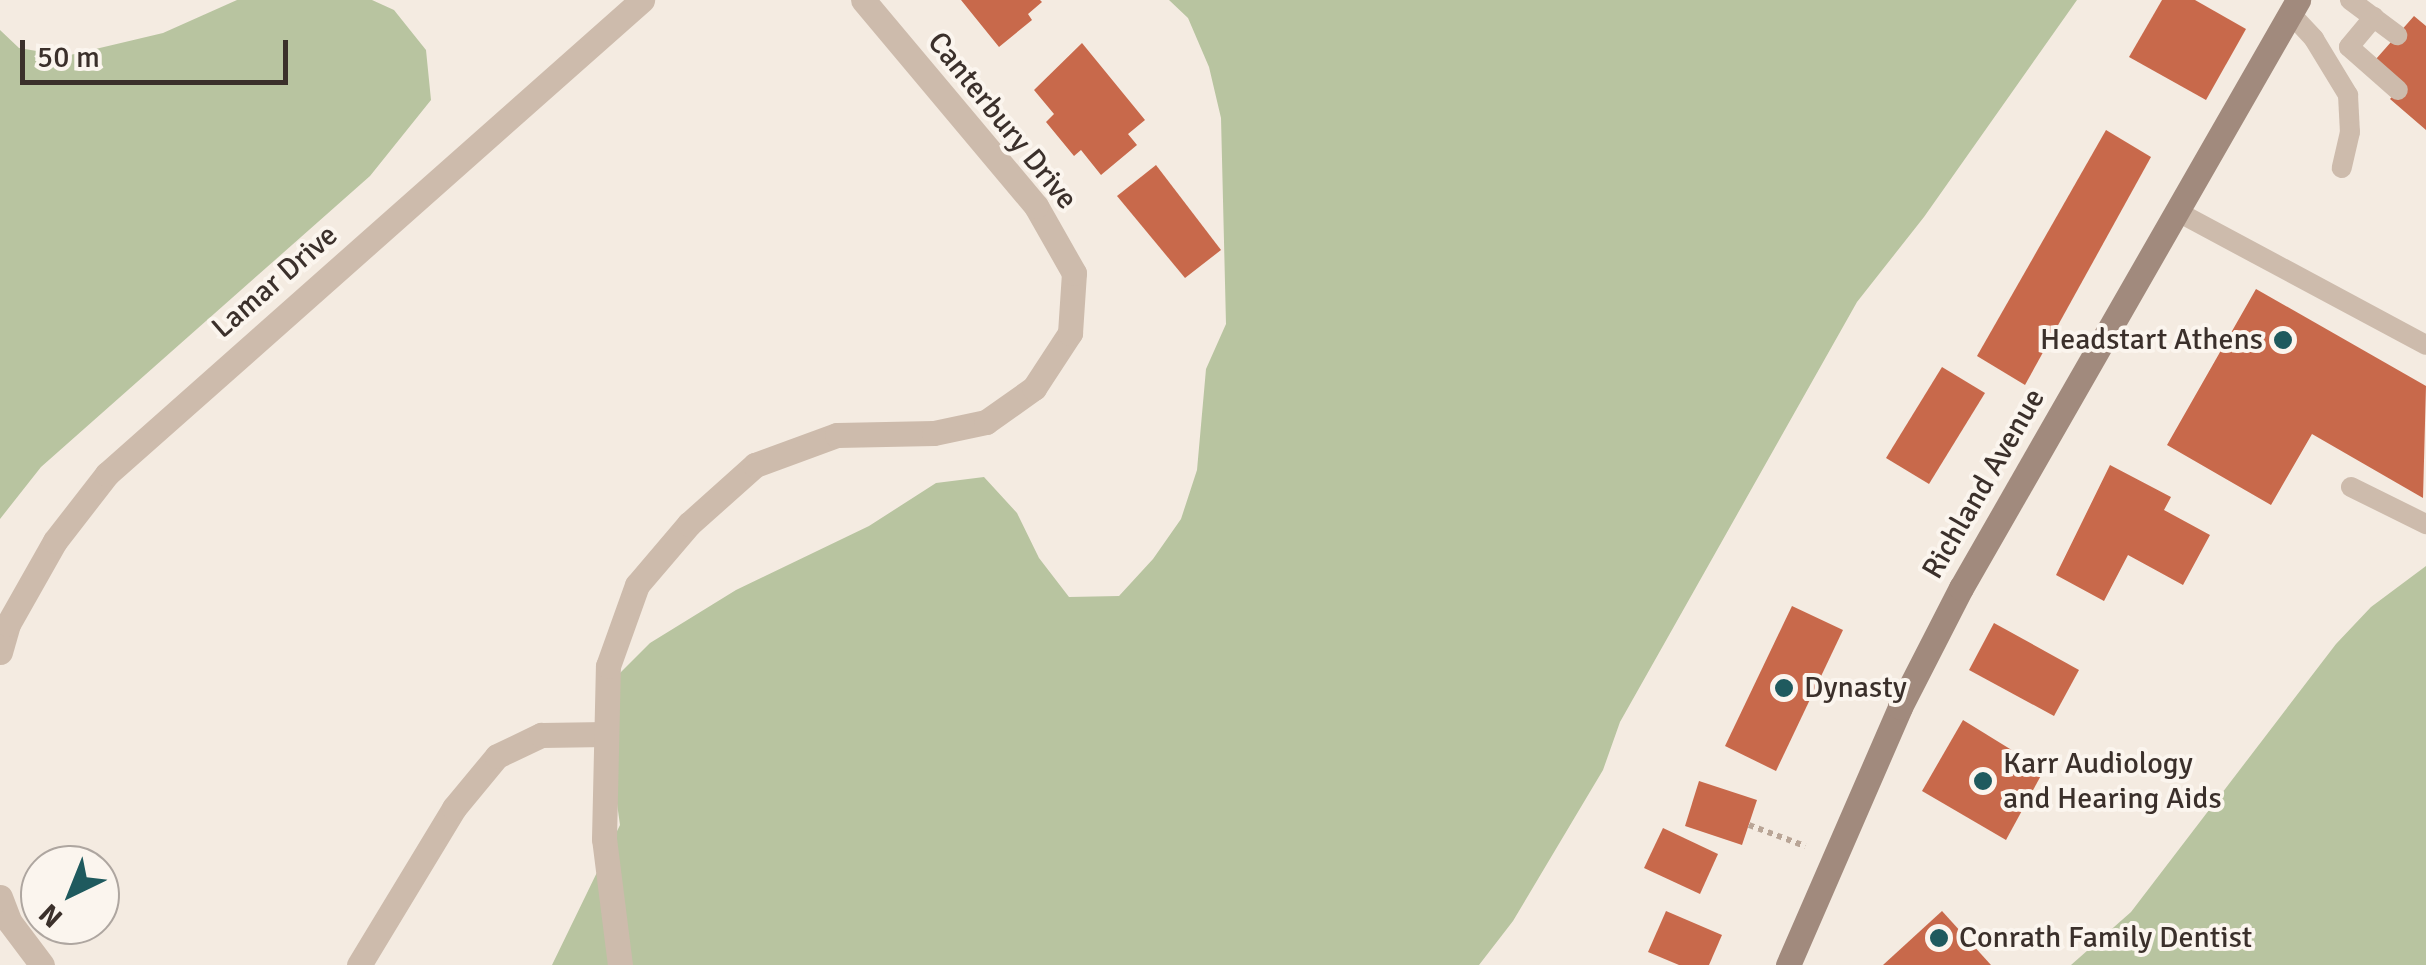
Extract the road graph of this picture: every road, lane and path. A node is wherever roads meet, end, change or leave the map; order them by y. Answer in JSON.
{"nodes":[{"id":1,"x":642,"y":0,"type":"edge"},
{"id":2,"x":864,"y":0,"type":"edge"},
{"id":3,"x":2350,"y":0,"type":"edge"},
{"id":4,"x":2295,"y":7,"type":"edge"},
{"id":5,"x":2374,"y":18,"type":"junction"},
{"id":6,"x":2396,"y":36,"type":"dead end"},
{"id":7,"x":2398,"y":90,"type":"dead end"},
{"id":8,"x":2342,"y":168,"type":"dead end"},
{"id":9,"x":2178,"y":212,"type":"junction"},
{"id":10,"x":2426,"y":346,"type":"edge"},
{"id":11,"x":2351,"y":487,"type":"dead end"},
{"id":12,"x":2426,"y":524,"type":"edge"},
{"id":13,"x":0,"y":652,"type":"edge"},
{"id":14,"x":606,"y":734,"type":"junction"},
{"id":15,"x":1749,"y":825,"type":"dead end"},
{"id":16,"x":1804,"y":846,"type":"dead end"},
{"id":17,"x":0,"y":897,"type":"edge"},
{"id":18,"x":42,"y":965,"type":"edge"},
{"id":19,"x":359,"y":965,"type":"edge"},
{"id":20,"x":620,"y":965,"type":"edge"},
{"id":21,"x":1788,"y":965,"type":"edge"}],
"edges":[{"from":1,"to":13,"type":"street","name":"Lamar Drive"},
{"from":2,"to":14,"type":"street","name":"Canterbury Drive"},
{"from":3,"to":5,"type":"lane"},
{"from":4,"to":8,"type":"lane"},
{"from":4,"to":9,"type":"main road","name":"Richland Avenue"},
{"from":5,"to":6,"type":"lane"},
{"from":5,"to":7,"type":"lane"},
{"from":9,"to":10,"type":"lane"},
{"from":9,"to":21,"type":"main road","name":"Richland Avenue"},
{"from":11,"to":12,"type":"lane"},
{"from":14,"to":19,"type":"street"},
{"from":14,"to":20,"type":"street","name":"Canterbury Drive"},
{"from":15,"to":16,"type":"path"},
{"from":17,"to":18,"type":"street"}]}
